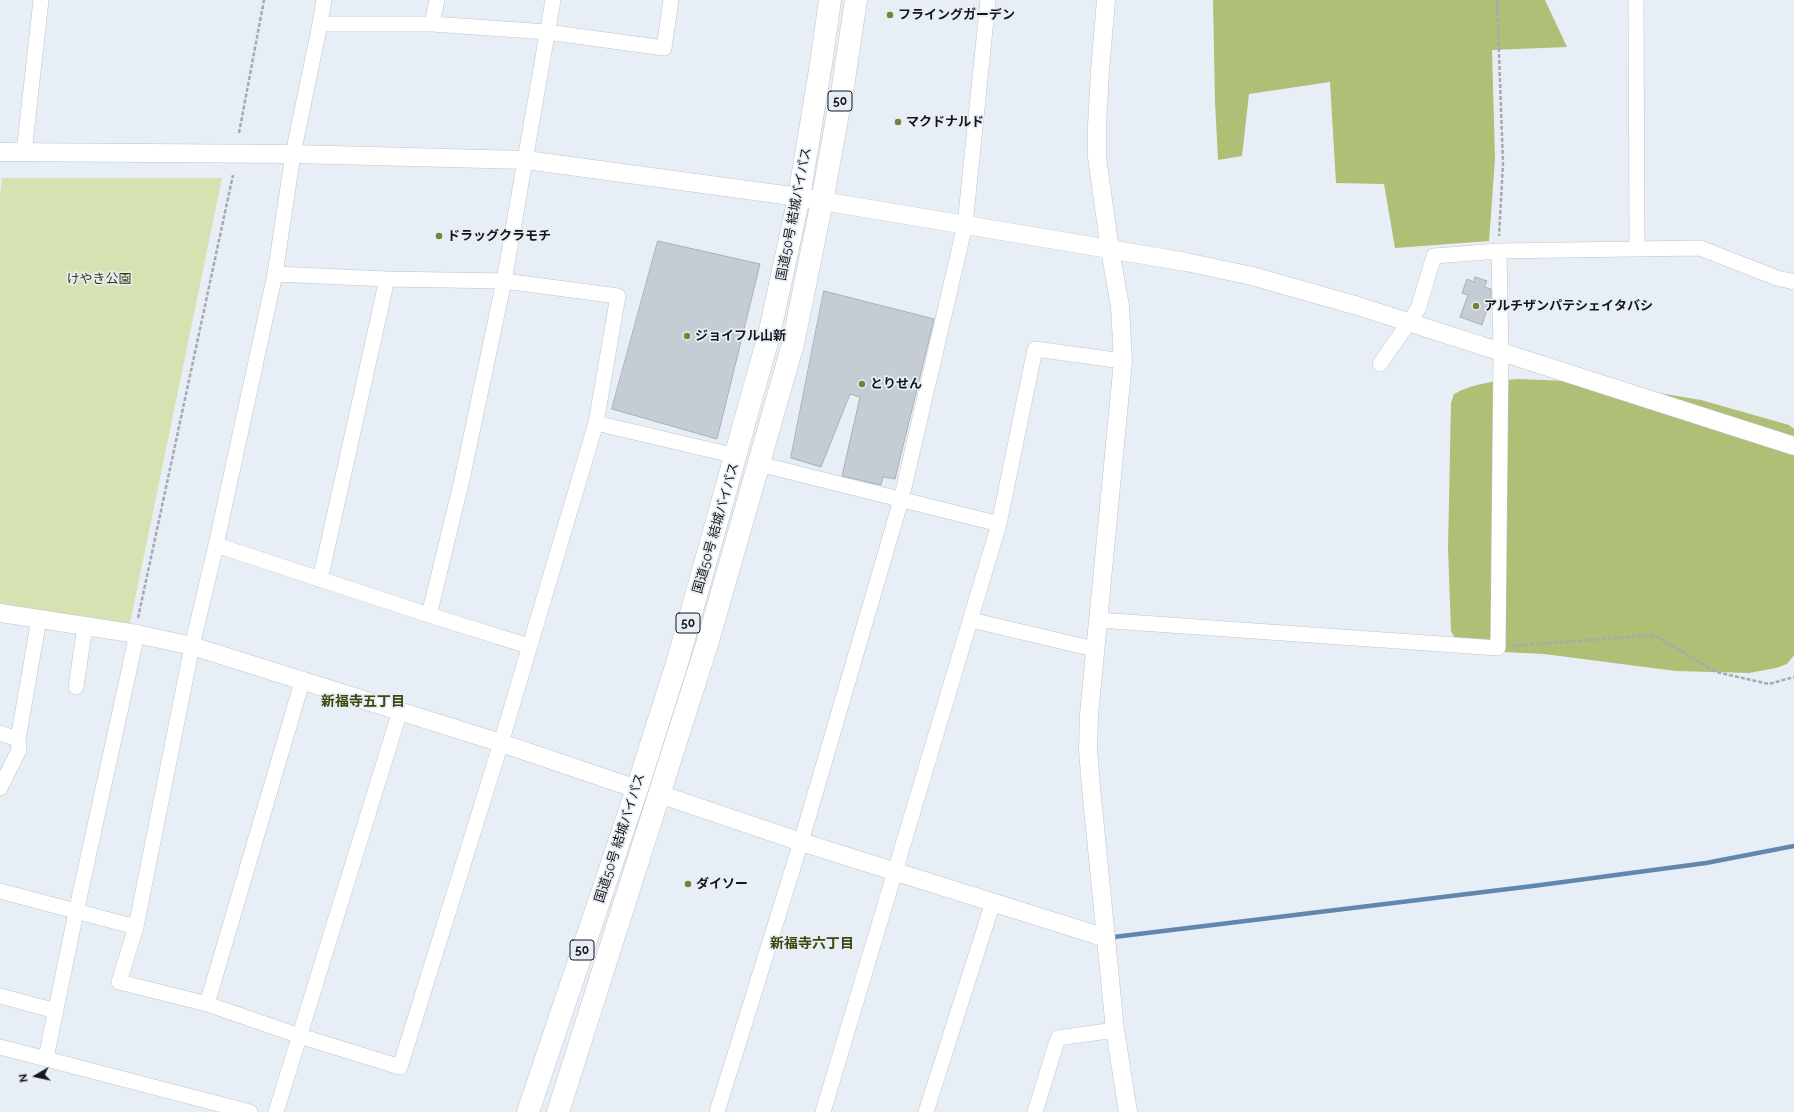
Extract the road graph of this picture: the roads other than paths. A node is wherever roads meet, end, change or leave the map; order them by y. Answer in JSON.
{"nodes":[{"id":1,"x":41,"y":0,"type":"edge"},
{"id":2,"x":324,"y":0,"type":"edge"},
{"id":3,"x":437,"y":0,"type":"edge"},
{"id":4,"x":553,"y":0,"type":"edge"},
{"id":5,"x":671,"y":0,"type":"edge"},
{"id":6,"x":830,"y":0,"type":"edge"},
{"id":7,"x":856,"y":0,"type":"edge"},
{"id":8,"x":988,"y":0,"type":"edge"},
{"id":9,"x":1106,"y":0,"type":"edge"},
{"id":10,"x":1636,"y":0,"type":"edge"},
{"id":11,"x":320,"y":24,"type":"junction"},
{"id":12,"x":432,"y":24,"type":"junction"},
{"id":13,"x":547,"y":32,"type":"junction"},
{"id":14,"x":0,"y":152,"type":"edge"},
{"id":15,"x":24,"y":152,"type":"junction"},
{"id":16,"x":293,"y":154,"type":"junction"},
{"id":17,"x":526,"y":160,"type":"junction"},
{"id":18,"x":799,"y":197,"type":"junction"},
{"id":19,"x":822,"y":201,"type":"junction"},
{"id":20,"x":965,"y":225,"type":"junction"},
{"id":21,"x":1637,"y":248,"type":"junction"},
{"id":22,"x":1110,"y":250,"type":"junction"},
{"id":23,"x":1499,"y":251,"type":"junction"},
{"id":24,"x":275,"y":274,"type":"junction"},
{"id":25,"x":387,"y":278,"type":"junction"},
{"id":26,"x":504,"y":281,"type":"junction"},
{"id":27,"x":1794,"y":282,"type":"edge"},
{"id":28,"x":1408,"y":322,"type":"junction"},
{"id":29,"x":1501,"y":353,"type":"junction"},
{"id":30,"x":1123,"y":361,"type":"junction"},
{"id":31,"x":1380,"y":364,"type":"dead end"},
{"id":32,"x":596,"y":423,"type":"junction"},
{"id":33,"x":1794,"y":446,"type":"edge"},
{"id":34,"x":736,"y":456,"type":"junction"},
{"id":35,"x":759,"y":464,"type":"junction"},
{"id":36,"x":901,"y":500,"type":"junction"},
{"id":37,"x":1000,"y":524,"type":"junction"},
{"id":38,"x":216,"y":545,"type":"junction"},
{"id":39,"x":320,"y":580,"type":"junction"},
{"id":40,"x":0,"y":613,"type":"edge"},
{"id":41,"x":429,"y":616,"type":"junction"},
{"id":42,"x":40,"y":619,"type":"junction"},
{"id":43,"x":971,"y":620,"type":"junction"},
{"id":44,"x":1098,"y":620,"type":"junction"},
{"id":45,"x":85,"y":626,"type":"junction"},
{"id":46,"x":137,"y":630,"type":"junction"},
{"id":47,"x":192,"y":646,"type":"junction"},
{"id":48,"x":529,"y":646,"type":"junction"},
{"id":49,"x":1094,"y":649,"type":"junction"},
{"id":50,"x":302,"y":682,"type":"junction"},
{"id":51,"x":76,"y":688,"type":"dead end"},
{"id":52,"x":400,"y":711,"type":"junction"},
{"id":53,"x":0,"y":733,"type":"edge"},
{"id":54,"x":18,"y":739,"type":"junction"},
{"id":55,"x":501,"y":743,"type":"junction"},
{"id":56,"x":0,"y":788,"type":"edge"},
{"id":57,"x":637,"y":788,"type":"junction"},
{"id":58,"x":659,"y":794,"type":"junction"},
{"id":59,"x":801,"y":842,"type":"junction"},
{"id":60,"x":896,"y":872,"type":"junction"},
{"id":61,"x":0,"y":891,"type":"edge"},
{"id":62,"x":993,"y":902,"type":"junction"},
{"id":63,"x":76,"y":912,"type":"junction"},
{"id":64,"x":136,"y":927,"type":"junction"},
{"id":65,"x":1106,"y":938,"type":"junction"},
{"id":66,"x":0,"y":996,"type":"edge"},
{"id":67,"x":207,"y":1004,"type":"junction"},
{"id":68,"x":56,"y":1011,"type":"junction"},
{"id":69,"x":1115,"y":1030,"type":"junction"},
{"id":70,"x":300,"y":1036,"type":"junction"},
{"id":71,"x":0,"y":1047,"type":"edge"},
{"id":72,"x":46,"y":1058,"type":"junction"},
{"id":73,"x":225,"y":1109,"type":"edge"},
{"id":74,"x":250,"y":1112,"type":"edge"},
{"id":75,"x":276,"y":1112,"type":"edge"},
{"id":76,"x":528,"y":1112,"type":"edge"},
{"id":77,"x":558,"y":1112,"type":"edge"},
{"id":78,"x":717,"y":1112,"type":"edge"},
{"id":79,"x":823,"y":1112,"type":"edge"},
{"id":80,"x":926,"y":1112,"type":"edge"},
{"id":81,"x":1035,"y":1112,"type":"edge"},
{"id":82,"x":1128,"y":1112,"type":"edge"}],
"edges":[{"from":1,"to":15,"type":"street"},
{"from":2,"to":11,"type":"street"},
{"from":3,"to":12,"type":"street"},
{"from":4,"to":13,"type":"street"},
{"from":5,"to":13,"type":"street"},
{"from":6,"to":18,"type":"highway","name":"国道50号 結城バイパス","number":"50"},
{"from":7,"to":19,"type":"highway","name":"国道50号 結城バイパス","number":"50"},
{"from":8,"to":20,"type":"street"},
{"from":9,"to":22,"type":"street"},
{"from":10,"to":21,"type":"street"},
{"from":11,"to":12,"type":"street"},
{"from":11,"to":16,"type":"street"},
{"from":12,"to":13,"type":"street"},
{"from":13,"to":17,"type":"street"},
{"from":14,"to":15,"type":"street"},
{"from":15,"to":16,"type":"street"},
{"from":16,"to":17,"type":"street"},
{"from":16,"to":24,"type":"street"},
{"from":17,"to":18,"type":"street"},
{"from":17,"to":26,"type":"street"},
{"from":18,"to":19,"type":"street"},
{"from":18,"to":34,"type":"highway","name":"国道50号 結城バイパス","number":"50"},
{"from":19,"to":20,"type":"street"},
{"from":19,"to":35,"type":"highway","name":"国道50号 結城バイパス","number":"50"},
{"from":20,"to":22,"type":"street"},
{"from":20,"to":36,"type":"street"},
{"from":21,"to":23,"type":"street"},
{"from":21,"to":27,"type":"street"},
{"from":22,"to":28,"type":"street"},
{"from":22,"to":30,"type":"street"},
{"from":23,"to":28,"type":"street"},
{"from":23,"to":29,"type":"street"},
{"from":24,"to":25,"type":"street"},
{"from":24,"to":38,"type":"street"},
{"from":25,"to":26,"type":"street"},
{"from":25,"to":39,"type":"street"},
{"from":26,"to":32,"type":"street"},
{"from":26,"to":41,"type":"street"},
{"from":28,"to":29,"type":"street"},
{"from":28,"to":31,"type":"street"},
{"from":29,"to":33,"type":"street"},
{"from":29,"to":44,"type":"street"},
{"from":30,"to":37,"type":"street"},
{"from":30,"to":44,"type":"street"},
{"from":32,"to":34,"type":"street"},
{"from":32,"to":48,"type":"street"},
{"from":34,"to":57,"type":"highway","name":"国道50号 結城バイパス","number":"50"},
{"from":35,"to":36,"type":"street"},
{"from":35,"to":58,"type":"highway","name":"国道50号 結城バイパス","number":"50"},
{"from":36,"to":37,"type":"street"},
{"from":36,"to":59,"type":"street"},
{"from":37,"to":43,"type":"street"},
{"from":38,"to":39,"type":"street"},
{"from":38,"to":47,"type":"street"},
{"from":39,"to":41,"type":"street"},
{"from":40,"to":42,"type":"street"},
{"from":41,"to":48,"type":"street"},
{"from":42,"to":45,"type":"street"},
{"from":42,"to":54,"type":"street"},
{"from":43,"to":49,"type":"street"},
{"from":43,"to":60,"type":"street"},
{"from":44,"to":49,"type":"street"},
{"from":45,"to":46,"type":"street"},
{"from":45,"to":51,"type":"street"},
{"from":46,"to":47,"type":"street"},
{"from":46,"to":63,"type":"street"},
{"from":47,"to":50,"type":"street"},
{"from":47,"to":64,"type":"street"},
{"from":48,"to":55,"type":"street"},
{"from":49,"to":65,"type":"street"},
{"from":50,"to":52,"type":"street"},
{"from":50,"to":67,"type":"street"},
{"from":52,"to":55,"type":"street"},
{"from":52,"to":70,"type":"street"},
{"from":53,"to":54,"type":"street"},
{"from":54,"to":56,"type":"street"},
{"from":55,"to":57,"type":"street"},
{"from":55,"to":70,"type":"street"},
{"from":57,"to":76,"type":"highway","name":"国道50号 結城バイパス","number":"50"},
{"from":58,"to":59,"type":"street"},
{"from":58,"to":77,"type":"highway","name":"国道50号 結城バイパス","number":"50"},
{"from":59,"to":60,"type":"street"},
{"from":59,"to":78,"type":"street"},
{"from":60,"to":62,"type":"street"},
{"from":60,"to":79,"type":"street"},
{"from":61,"to":63,"type":"street"},
{"from":62,"to":65,"type":"street"},
{"from":62,"to":80,"type":"street"},
{"from":63,"to":64,"type":"street"},
{"from":63,"to":68,"type":"street"},
{"from":64,"to":67,"type":"street"},
{"from":65,"to":69,"type":"street"},
{"from":66,"to":68,"type":"street"},
{"from":67,"to":70,"type":"street"},
{"from":68,"to":72,"type":"street"},
{"from":69,"to":81,"type":"street"},
{"from":69,"to":82,"type":"street"},
{"from":70,"to":75,"type":"street"},
{"from":71,"to":72,"type":"street"},
{"from":72,"to":73,"type":"street"},
{"from":73,"to":74,"type":"street"}]}
